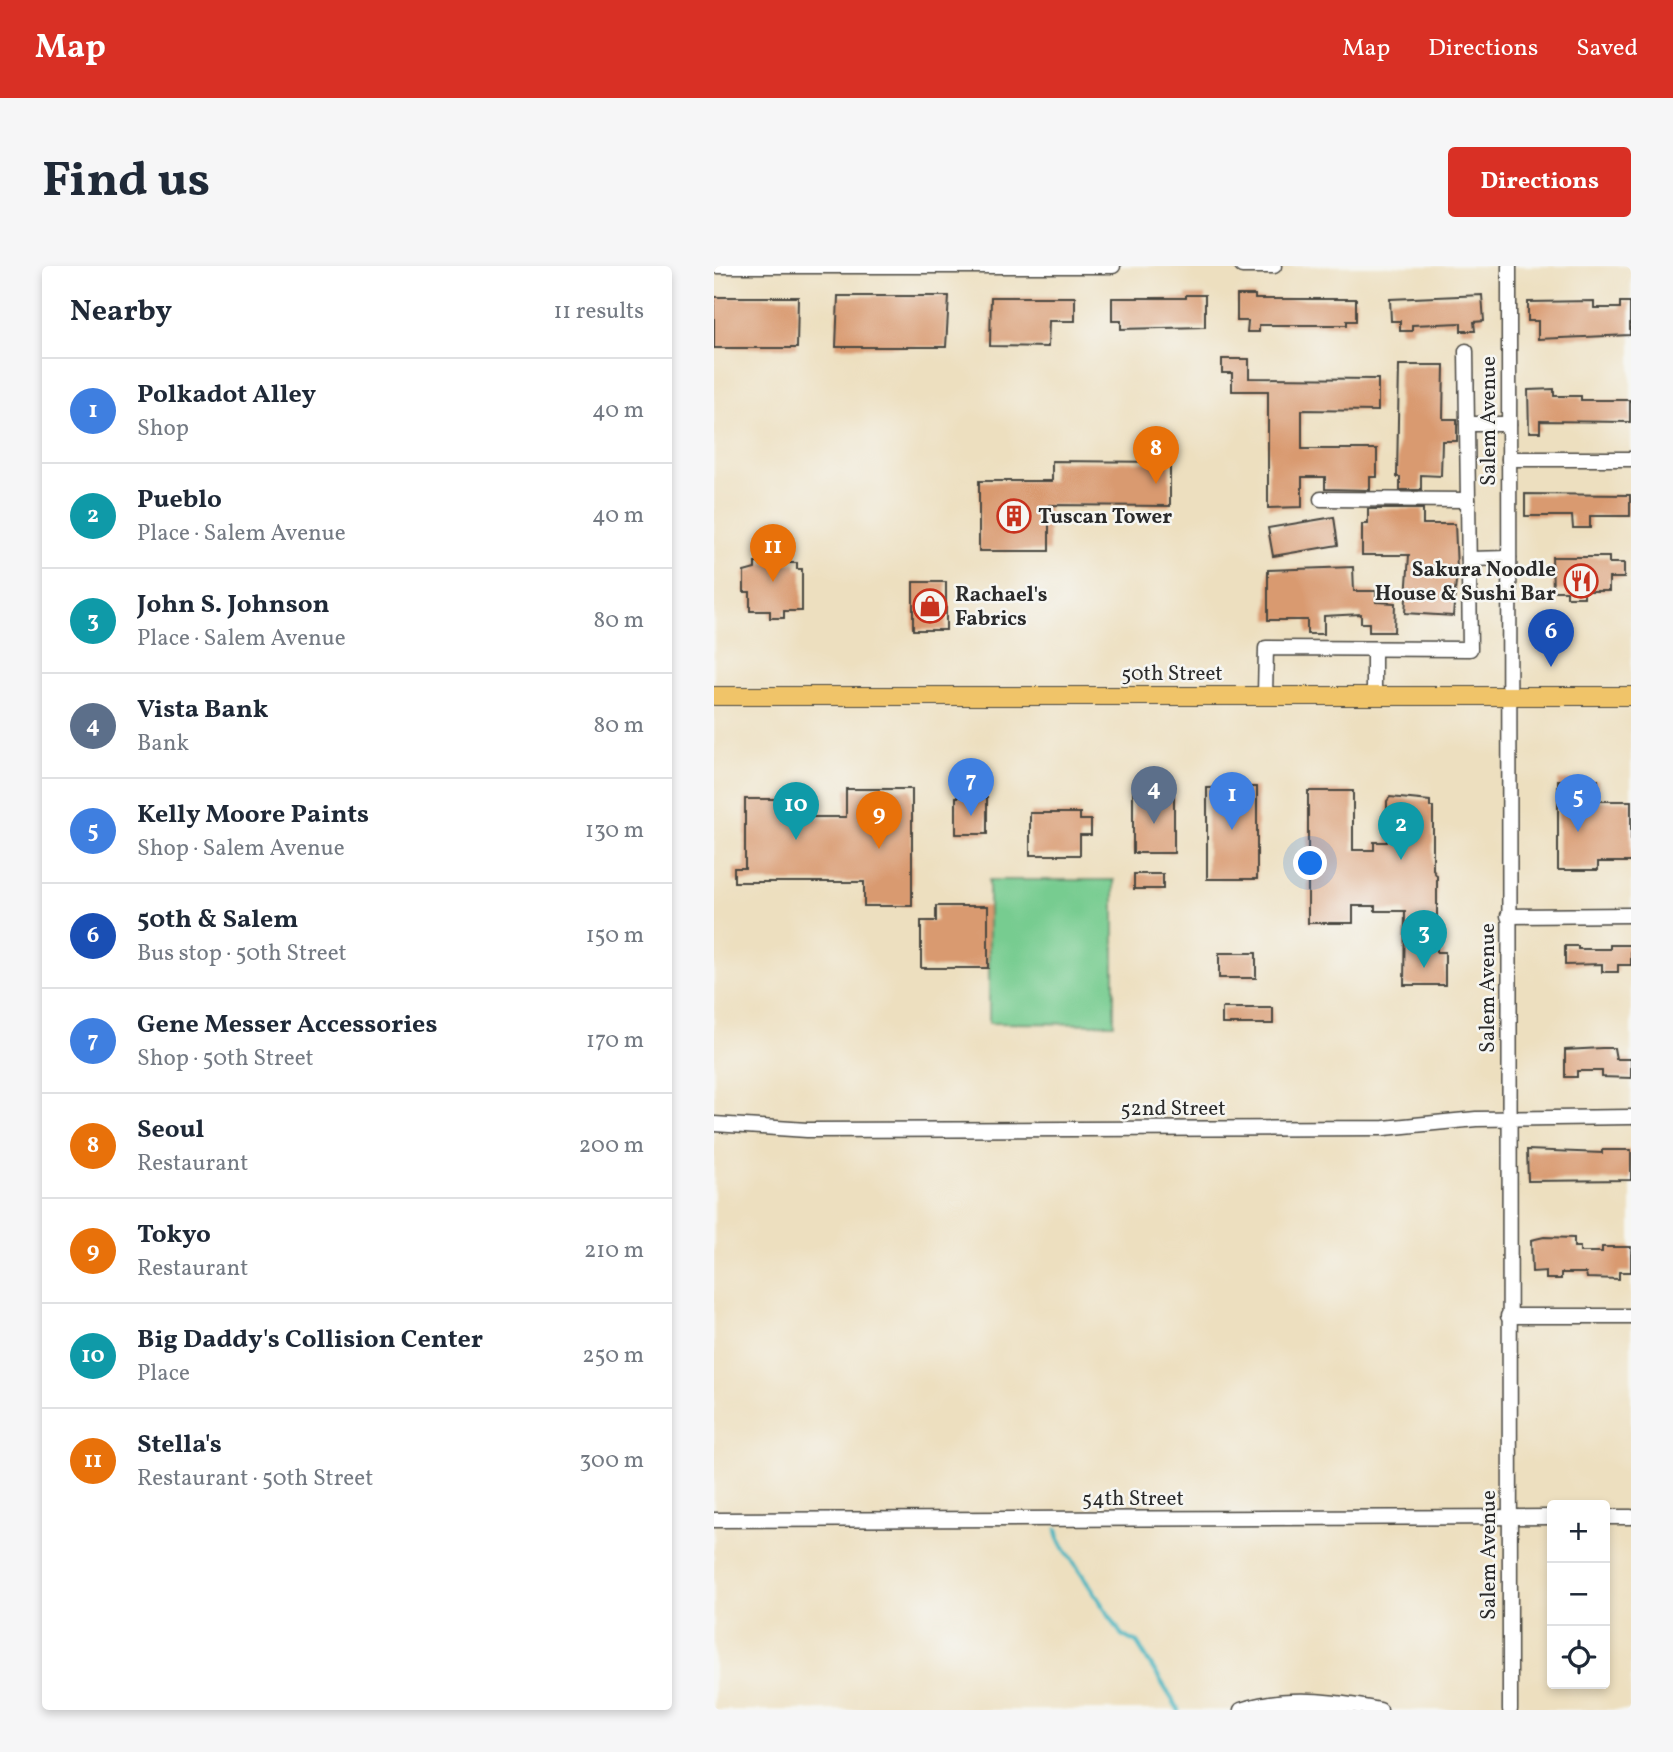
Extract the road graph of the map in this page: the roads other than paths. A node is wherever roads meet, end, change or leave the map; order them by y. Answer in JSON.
{"nodes":[{"id":1,"x":714,"y":266,"type":"edge"},
{"id":2,"x":1113,"y":266,"type":"edge"},
{"id":3,"x":1242,"y":266,"type":"edge"},
{"id":4,"x":1274,"y":266,"type":"edge"},
{"id":5,"x":1509,"y":266,"type":"edge"},
{"id":6,"x":1466,"y":351,"type":"dead end"},
{"id":7,"x":1467,"y":424,"type":"junction"},
{"id":8,"x":1509,"y":424,"type":"junction"},
{"id":9,"x":1509,"y":459,"type":"junction"},
{"id":10,"x":1631,"y":459,"type":"edge"},
{"id":11,"x":1321,"y":499,"type":"dead end"},
{"id":12,"x":1468,"y":500,"type":"junction"},
{"id":13,"x":1509,"y":558,"type":"junction"},
{"id":14,"x":1469,"y":559,"type":"junction"},
{"id":15,"x":1374,"y":650,"type":"junction"},
{"id":16,"x":1265,"y":695,"type":"junction"},
{"id":17,"x":714,"y":696,"type":"edge"},
{"id":18,"x":1374,"y":696,"type":"junction"},
{"id":19,"x":1509,"y":696,"type":"junction"},
{"id":20,"x":1631,"y":696,"type":"edge"},
{"id":21,"x":1631,"y":915,"type":"edge"},
{"id":22,"x":1508,"y":916,"type":"junction"},
{"id":23,"x":1631,"y":1117,"type":"edge"},
{"id":24,"x":1508,"y":1119,"type":"junction"},
{"id":25,"x":714,"y":1124,"type":"edge"},
{"id":26,"x":1508,"y":1316,"type":"junction"},
{"id":27,"x":1631,"y":1316,"type":"edge"},
{"id":28,"x":1508,"y":1517,"type":"junction"},
{"id":29,"x":1547,"y":1517,"type":"edge"},
{"id":30,"x":1610,"y":1517,"type":"edge"},
{"id":31,"x":1631,"y":1517,"type":"edge"},
{"id":32,"x":714,"y":1520,"type":"edge"},
{"id":33,"x":1248,"y":1708,"type":"edge"},
{"id":34,"x":1380,"y":1710,"type":"edge"},
{"id":35,"x":1510,"y":1710,"type":"edge"}],
"edges":[{"from":1,"to":2,"type":"street"},
{"from":3,"to":4,"type":"street"},
{"from":5,"to":8,"type":"street","name":"Salem Avenue"},
{"from":6,"to":7,"type":"street"},
{"from":7,"to":8,"type":"street"},
{"from":7,"to":12,"type":"street"},
{"from":8,"to":9,"type":"street","name":"Salem Avenue"},
{"from":9,"to":10,"type":"street"},
{"from":9,"to":13,"type":"street","name":"Salem Avenue"},
{"from":11,"to":12,"type":"street"},
{"from":12,"to":14,"type":"street"},
{"from":13,"to":14,"type":"street"},
{"from":13,"to":19,"type":"street","name":"Salem Avenue"},
{"from":14,"to":15,"type":"street"},
{"from":15,"to":16,"type":"street"},
{"from":15,"to":18,"type":"street"},
{"from":16,"to":17,"type":"main road","name":"50th Street"},
{"from":16,"to":18,"type":"main road","name":"50th Street"},
{"from":18,"to":19,"type":"main road","name":"50th Street"},
{"from":19,"to":20,"type":"main road","name":"50th Street"},
{"from":19,"to":22,"type":"street","name":"Salem Avenue"},
{"from":21,"to":22,"type":"street"},
{"from":22,"to":24,"type":"street","name":"Salem Avenue"},
{"from":23,"to":24,"type":"street","name":"52nd Street"},
{"from":24,"to":25,"type":"street","name":"52nd Street"},
{"from":24,"to":26,"type":"street","name":"Salem Avenue"},
{"from":26,"to":27,"type":"street"},
{"from":26,"to":28,"type":"street","name":"Salem Avenue"},
{"from":28,"to":29,"type":"street","name":"54th Street"},
{"from":28,"to":32,"type":"street","name":"54th Street"},
{"from":28,"to":35,"type":"street","name":"Salem Avenue"},
{"from":30,"to":31,"type":"street"},
{"from":33,"to":34,"type":"street"}]}
